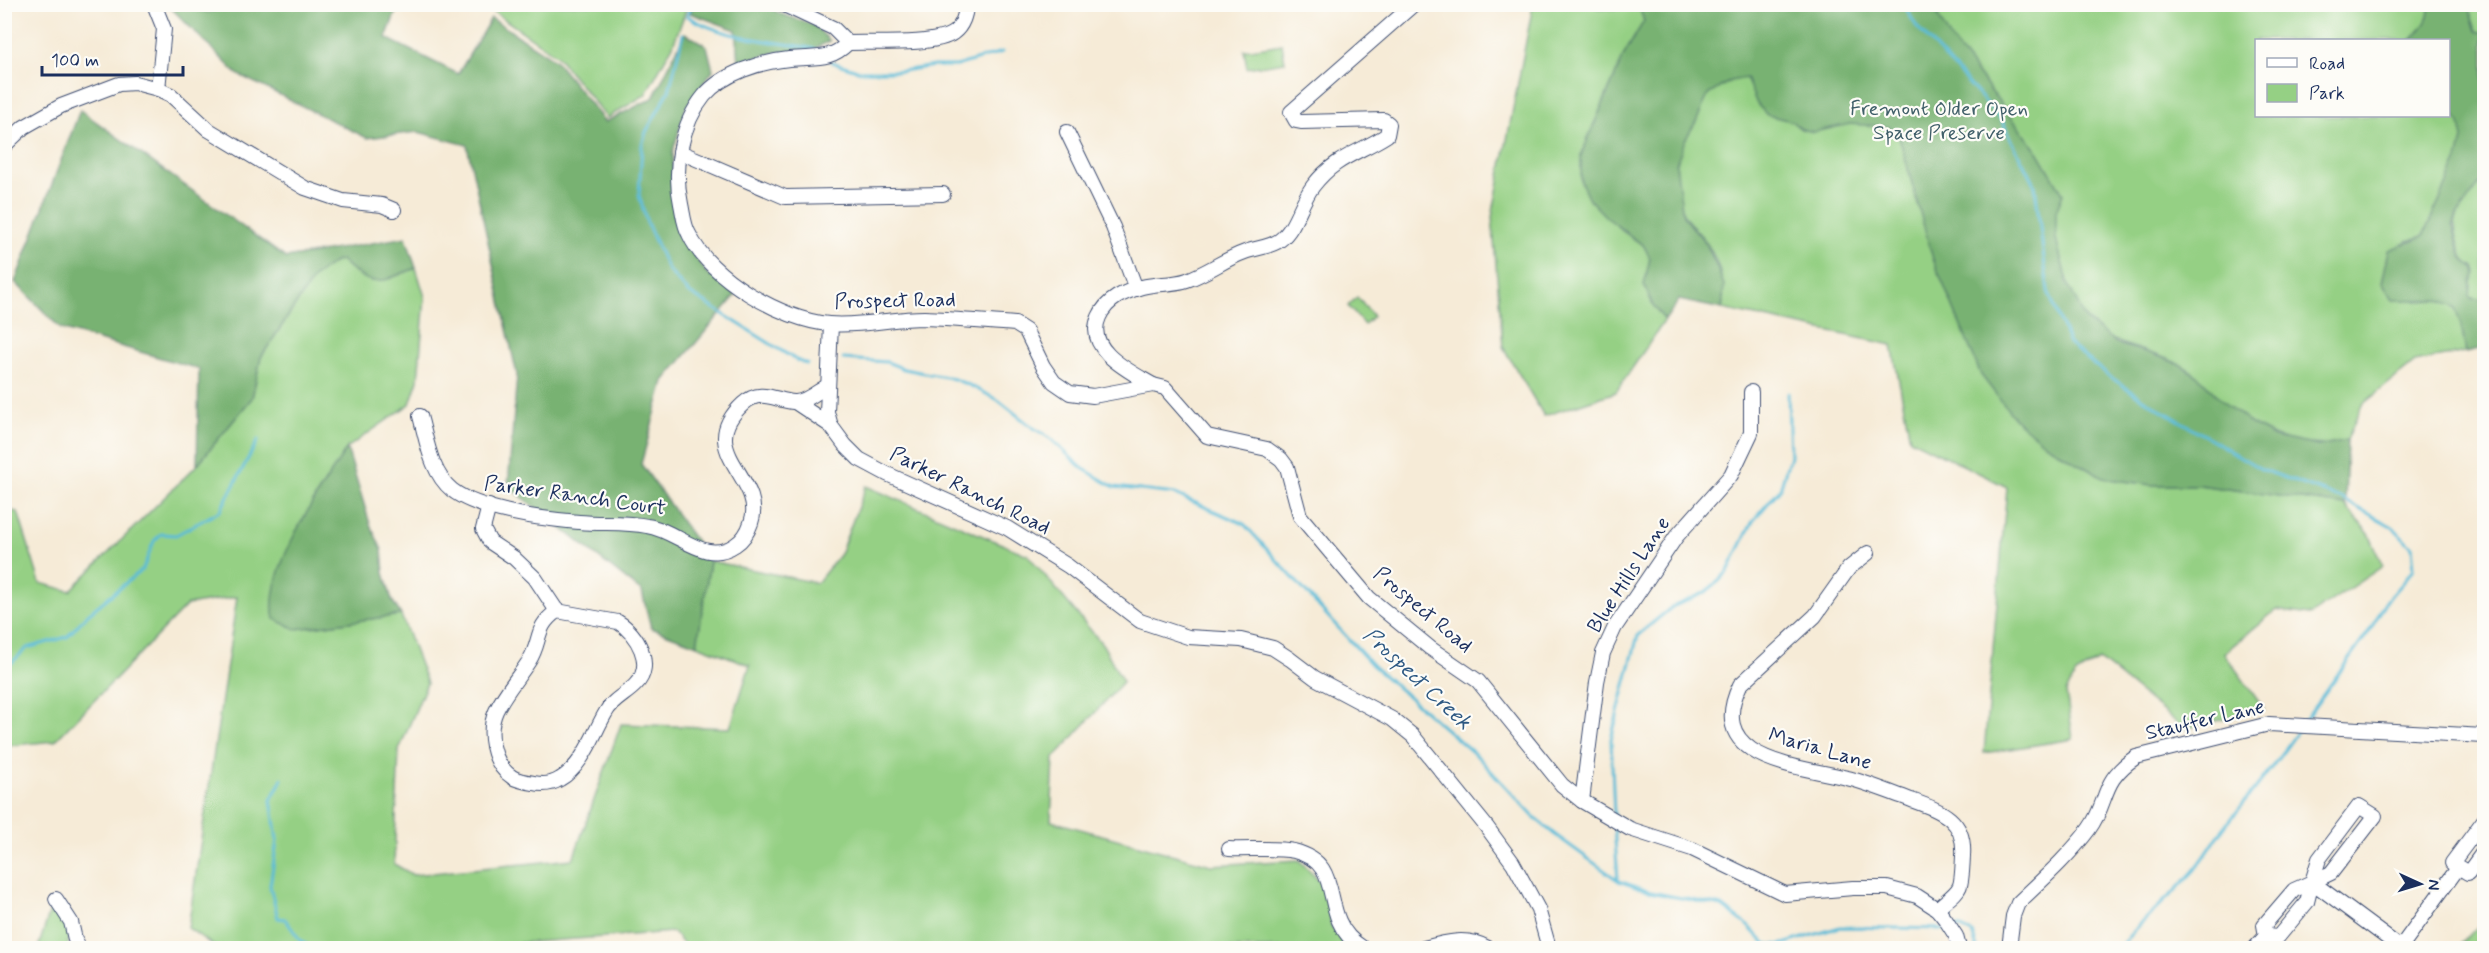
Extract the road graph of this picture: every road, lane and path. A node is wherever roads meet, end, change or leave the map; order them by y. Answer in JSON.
{"nodes":[{"id":1,"x":154,"y":4,"type":"edge"},
{"id":2,"x":782,"y":4,"type":"edge"},
{"id":3,"x":967,"y":4,"type":"edge"},
{"id":4,"x":1414,"y":4,"type":"edge"},
{"id":5,"x":848,"y":43,"type":"junction"},
{"id":6,"x":158,"y":89,"type":"junction"},
{"id":7,"x":1067,"y":132,"type":"dead end"},
{"id":8,"x":4,"y":146,"type":"edge"},
{"id":9,"x":680,"y":152,"type":"junction"},
{"id":10,"x":943,"y":194,"type":"dead end"},
{"id":11,"x":394,"y":210,"type":"dead end"},
{"id":12,"x":1136,"y":289,"type":"junction"},
{"id":13,"x":831,"y":325,"type":"junction"},
{"id":14,"x":1153,"y":385,"type":"junction"},
{"id":15,"x":827,"y":386,"type":"junction"},
{"id":16,"x":1751,"y":392,"type":"dead end"},
{"id":17,"x":795,"y":402,"type":"junction"},
{"id":18,"x":420,"y":416,"type":"dead end"},
{"id":19,"x":829,"y":419,"type":"junction"},
{"id":20,"x":489,"y":506,"type":"junction"},
{"id":21,"x":1868,"y":553,"type":"dead end"},
{"id":22,"x":557,"y":610,"type":"junction"},
{"id":23,"x":2484,"y":736,"type":"edge"},
{"id":24,"x":1582,"y":801,"type":"junction"},
{"id":25,"x":2484,"y":820,"type":"edge"},
{"id":26,"x":1229,"y":849,"type":"dead end"},
{"id":27,"x":2484,"y":851,"type":"edge"},
{"id":28,"x":2458,"y":868,"type":"junction"},
{"id":29,"x":2312,"y":882,"type":"junction"},
{"id":30,"x":56,"y":899,"type":"dead end"},
{"id":31,"x":1941,"y":914,"type":"junction"},
{"id":32,"x":1957,"y":942,"type":"edge"},
{"id":33,"x":76,"y":948,"type":"edge"},
{"id":34,"x":1363,"y":948,"type":"edge"},
{"id":35,"x":1424,"y":948,"type":"edge"},
{"id":36,"x":1488,"y":948,"type":"edge"},
{"id":37,"x":1549,"y":948,"type":"edge"},
{"id":38,"x":2009,"y":948,"type":"edge"},
{"id":39,"x":2254,"y":948,"type":"edge"},
{"id":40,"x":2400,"y":948,"type":"edge"}],
"edges":[{"from":1,"to":6,"type":"street"},
{"from":2,"to":5,"type":"street"},
{"from":3,"to":5,"type":"street"},
{"from":4,"to":12,"type":"street"},
{"from":5,"to":9,"type":"street","name":"Prospect Road"},
{"from":6,"to":8,"type":"street"},
{"from":6,"to":11,"type":"street"},
{"from":7,"to":12,"type":"street"},
{"from":9,"to":10,"type":"street"},
{"from":9,"to":13,"type":"street","name":"Prospect Road"},
{"from":12,"to":14,"type":"street"},
{"from":13,"to":14,"type":"street","name":"Prospect Road"},
{"from":13,"to":15,"type":"street"},
{"from":14,"to":24,"type":"street","name":"Prospect Road"},
{"from":15,"to":17,"type":"street"},
{"from":15,"to":19,"type":"street"},
{"from":16,"to":24,"type":"street","name":"Blue Hills Lane"},
{"from":17,"to":19,"type":"street","name":"Parker Ranch Road"},
{"from":17,"to":20,"type":"street","name":"Parker Ranch Court"},
{"from":18,"to":20,"type":"street","name":"Parker Ranch Court"},
{"from":19,"to":37,"type":"street","name":"Parker Ranch Road"},
{"from":20,"to":22,"type":"street"},
{"from":21,"to":31,"type":"street","name":"Maria Lane"},
{"from":22,"to":22,"type":"street"},
{"from":23,"to":38,"type":"street","name":"Stauffer Lane"},
{"from":24,"to":31,"type":"street","name":"Prospect Road"},
{"from":25,"to":28,"type":"street"},
{"from":26,"to":34,"type":"street"},
{"from":27,"to":28,"type":"street"},
{"from":28,"to":40,"type":"street"},
{"from":29,"to":29,"type":"street"},
{"from":29,"to":39,"type":"street"},
{"from":29,"to":40,"type":"street"},
{"from":30,"to":33,"type":"street"},
{"from":31,"to":32,"type":"street","name":"Prospect Road"},
{"from":35,"to":36,"type":"street"}]}
